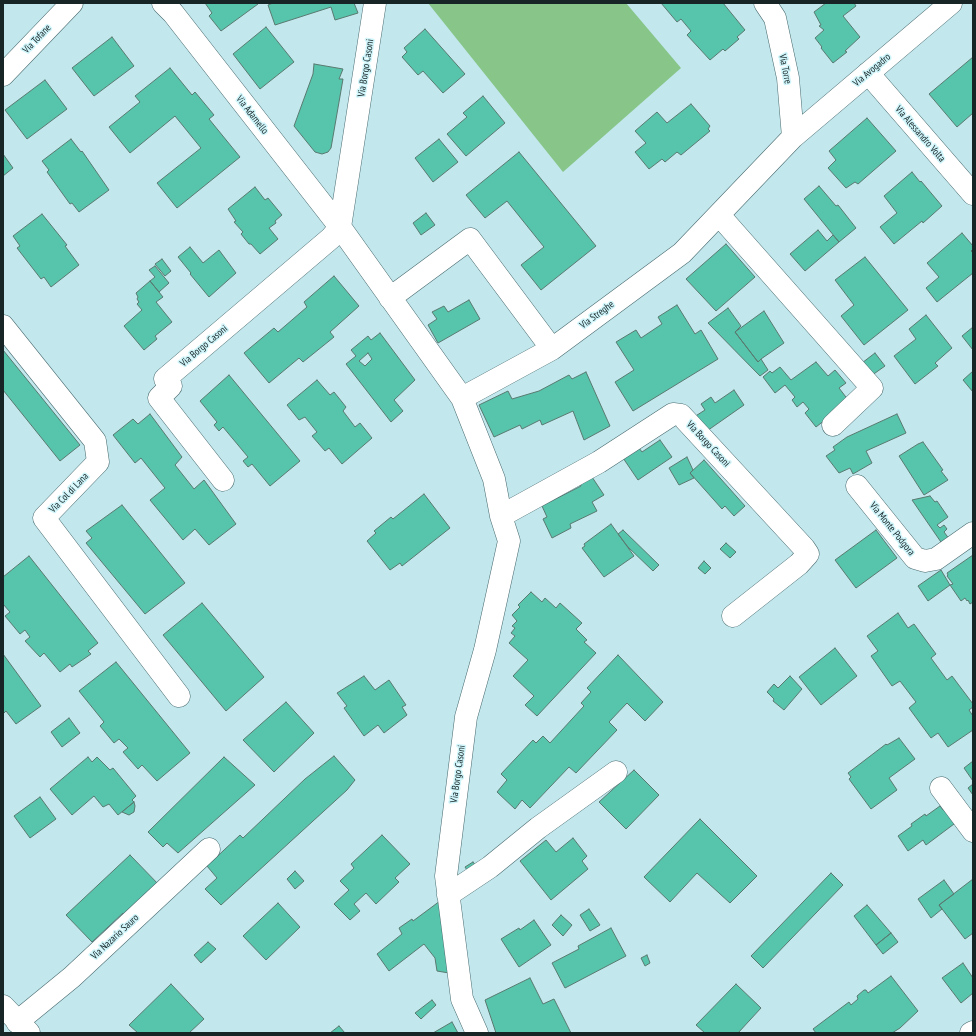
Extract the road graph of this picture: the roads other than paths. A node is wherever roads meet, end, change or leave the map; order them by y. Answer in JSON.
{"nodes":[{"id":1,"x":376,"y":3,"type":"edge"},
{"id":2,"x":765,"y":3,"type":"edge"},
{"id":3,"x":951,"y":3,"type":"edge"},
{"id":4,"x":75,"y":4,"type":"edge"},
{"id":5,"x":159,"y":4,"type":"edge"},
{"id":6,"x":868,"y":73,"type":"junction"},
{"id":7,"x":3,"y":75,"type":"edge"},
{"id":8,"x":794,"y":138,"type":"junction"},
{"id":9,"x":973,"y":194,"type":"edge"},
{"id":10,"x":719,"y":215,"type":"junction"},
{"id":11,"x":340,"y":227,"type":"junction"},
{"id":12,"x":390,"y":298,"type":"junction"},
{"id":13,"x":3,"y":326,"type":"edge"},
{"id":14,"x":552,"y":348,"type":"junction"},
{"id":15,"x":462,"y":398,"type":"junction"},
{"id":16,"x":833,"y":425,"type":"dead end"},
{"id":17,"x":223,"y":480,"type":"dead end"},
{"id":18,"x":857,"y":486,"type":"dead end"},
{"id":19,"x":501,"y":516,"type":"junction"},
{"id":20,"x":973,"y":533,"type":"edge"},
{"id":21,"x":733,"y":616,"type":"dead end"},
{"id":22,"x":179,"y":696,"type":"dead end"},
{"id":23,"x":616,"y":772,"type":"dead end"},
{"id":24,"x":941,"y":788,"type":"dead end"},
{"id":25,"x":973,"y":831,"type":"edge"},
{"id":26,"x":209,"y":850,"type":"dead end"},
{"id":27,"x":448,"y":895,"type":"junction"},
{"id":28,"x":16,"y":1020,"type":"edge"},
{"id":29,"x":477,"y":1033,"type":"edge"}],
"edges":[{"from":1,"to":11,"type":"street","name":"Via Borgo Casoni"},
{"from":2,"to":8,"type":"street","name":"Via Torre"},
{"from":3,"to":6,"type":"street","name":"Via Avogadro"},
{"from":4,"to":7,"type":"street","name":"Via Tofane"},
{"from":5,"to":11,"type":"street","name":"Via Adamello"},
{"from":6,"to":8,"type":"street","name":"Via Avogadro"},
{"from":6,"to":9,"type":"street","name":"Via Alessandro Volta"},
{"from":8,"to":10,"type":"street","name":"Via Streghe"},
{"from":10,"to":14,"type":"street","name":"Via Streghe"},
{"from":10,"to":16,"type":"street"},
{"from":11,"to":12,"type":"street","name":"Via Borgo Casoni"},
{"from":11,"to":17,"type":"street","name":"Via Borgo Casoni"},
{"from":12,"to":14,"type":"street"},
{"from":12,"to":15,"type":"street","name":"Via Borgo Casoni"},
{"from":13,"to":22,"type":"street","name":"Via Col di Lana"},
{"from":14,"to":15,"type":"street","name":"Via Streghe"},
{"from":15,"to":19,"type":"street","name":"Via Borgo Casoni"},
{"from":18,"to":20,"type":"street","name":"Via Monte Podgora"},
{"from":19,"to":21,"type":"street","name":"Via Borgo Casoni"},
{"from":19,"to":27,"type":"street","name":"Via Borgo Casoni"},
{"from":23,"to":27,"type":"street"},
{"from":24,"to":25,"type":"street"},
{"from":26,"to":28,"type":"street","name":"Via Nazario Sauro"},
{"from":27,"to":29,"type":"street","name":"Via Borgo Casoni"}]}
